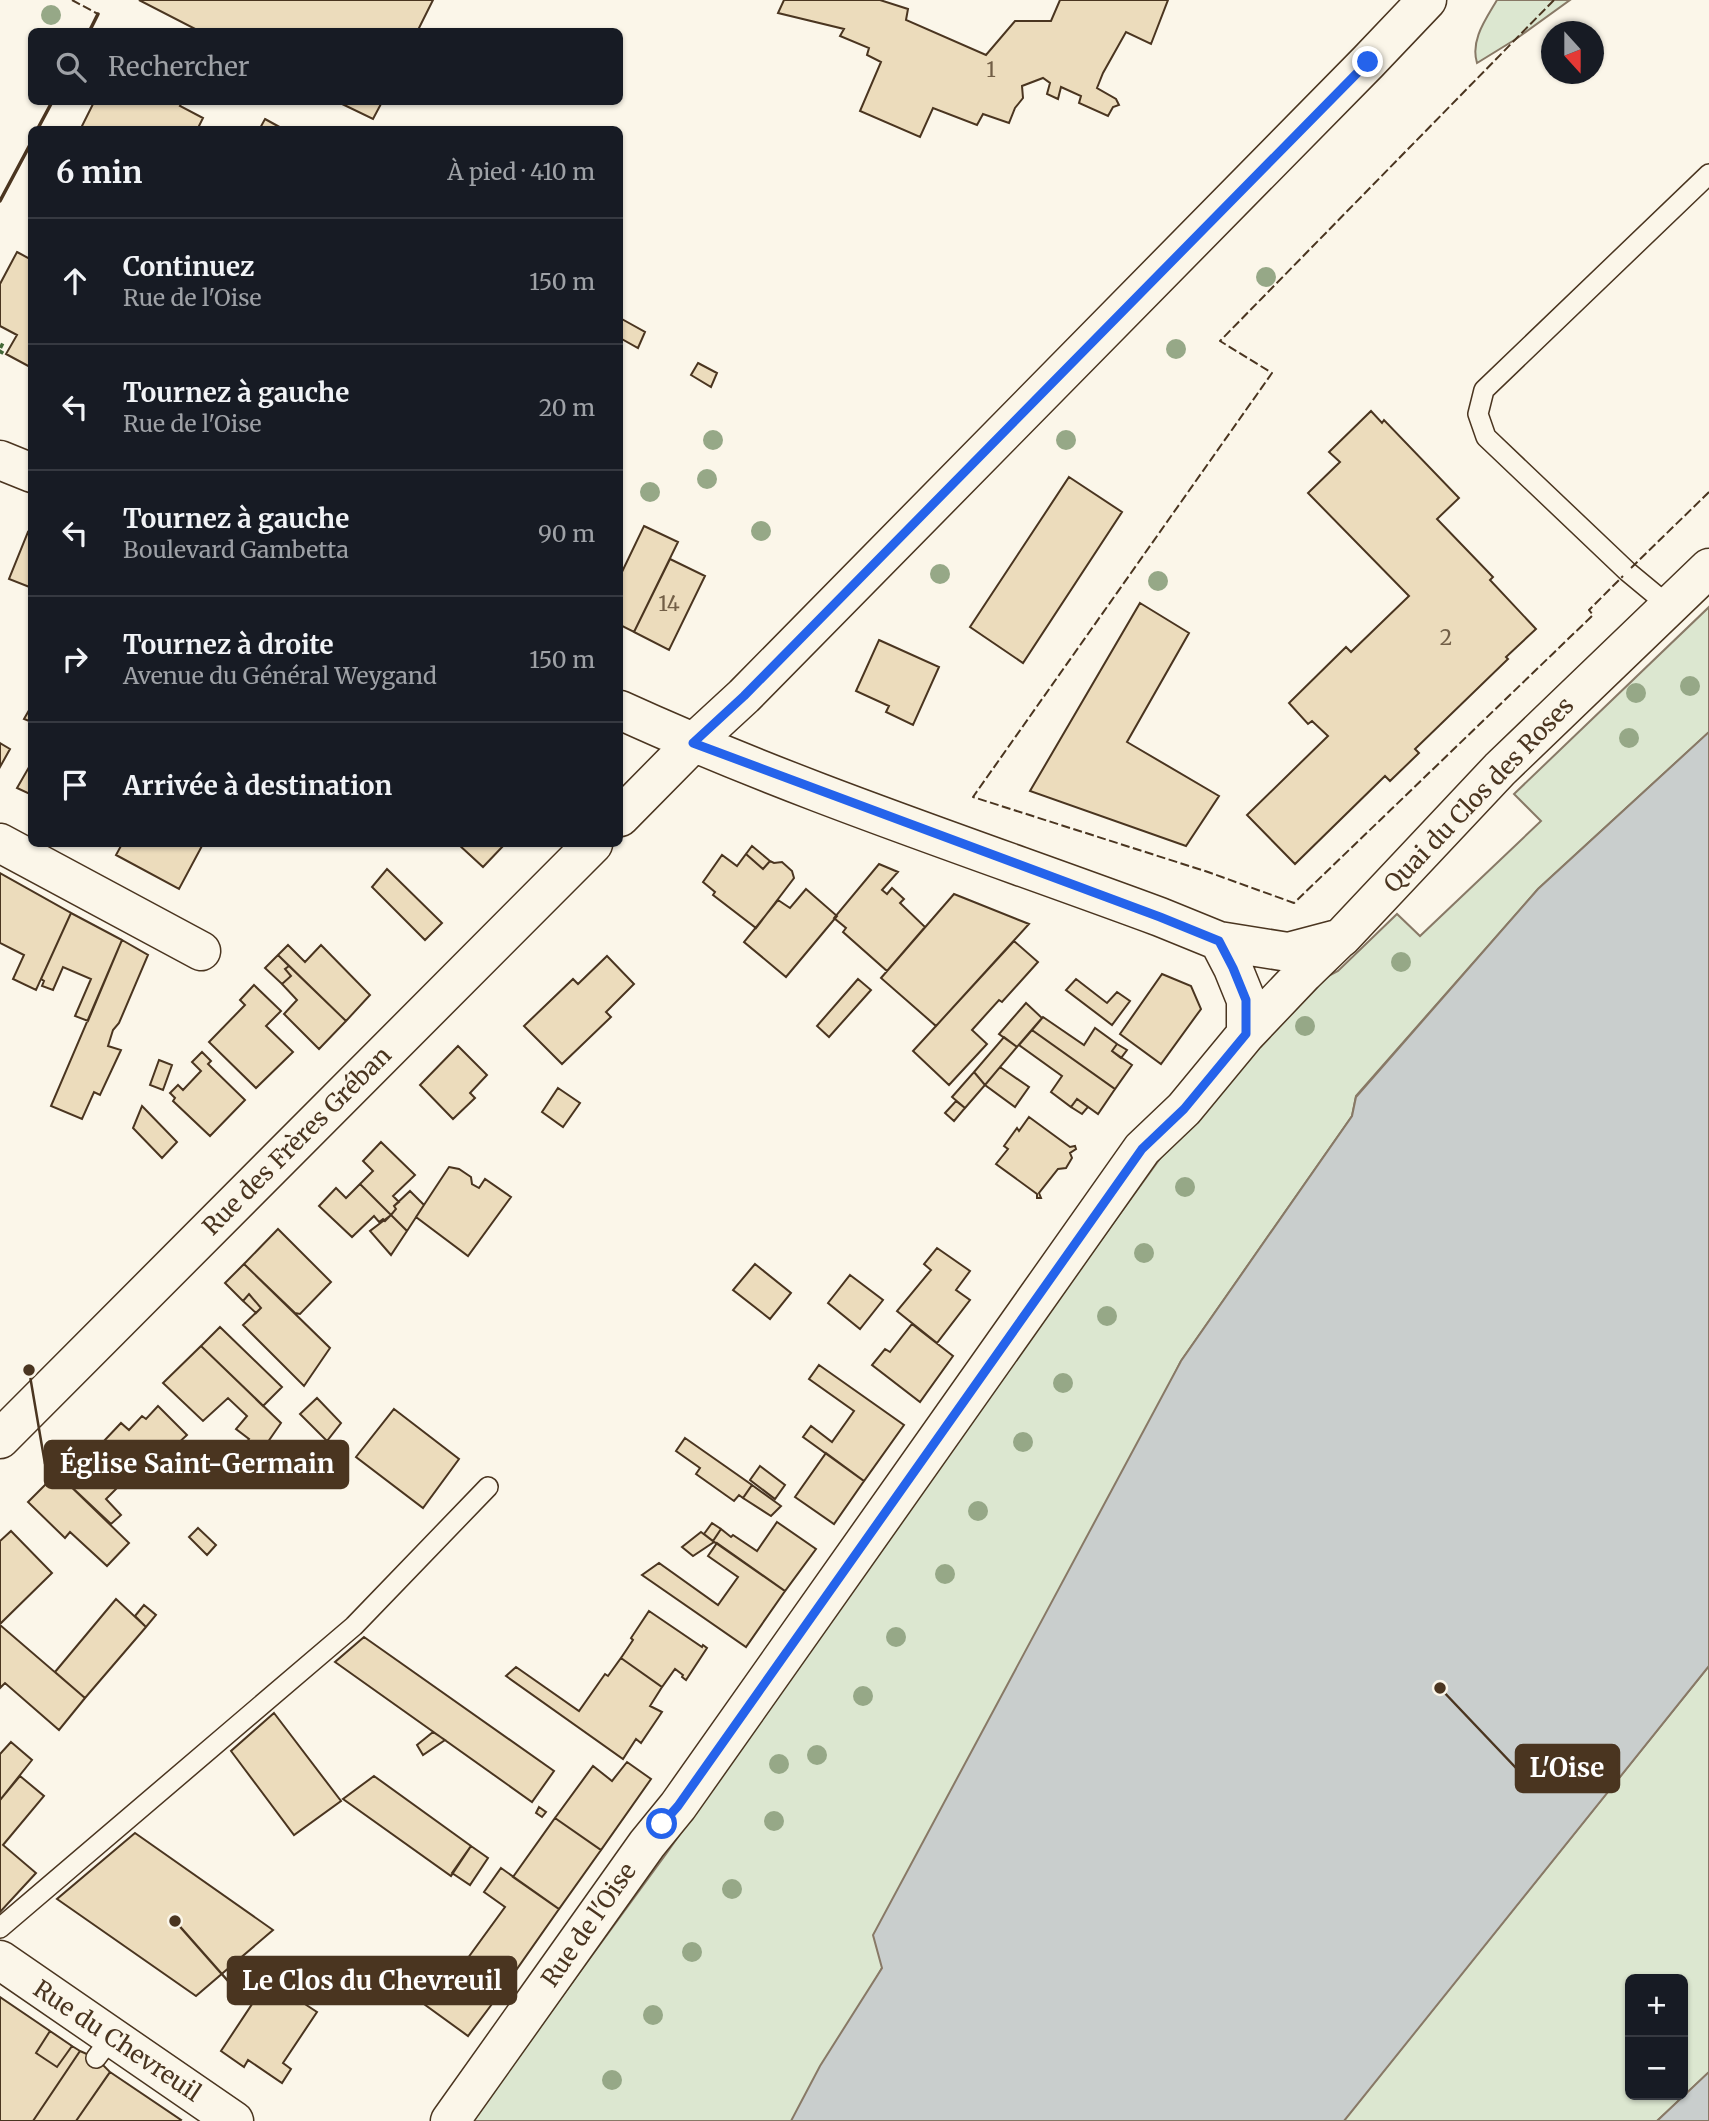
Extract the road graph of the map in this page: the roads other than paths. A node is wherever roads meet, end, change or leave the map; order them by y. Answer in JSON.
{"nodes":[{"id":1,"x":1427,"y":0,"type":"edge"},
{"id":2,"x":1709,"y":174,"type":"edge"},
{"id":3,"x":0,"y":460,"type":"edge"},
{"id":4,"x":28,"y":471,"type":"edge"},
{"id":5,"x":1709,"y":568,"type":"edge"},
{"id":6,"x":1669,"y":606,"type":"junction"},
{"id":7,"x":623,"y":711,"type":"edge"},
{"id":8,"x":693,"y":743,"type":"junction"},
{"id":9,"x":623,"y":814,"type":"edge"},
{"id":10,"x":0,"y":843,"type":"edge"},
{"id":11,"x":590,"y":847,"type":"edge"},
{"id":12,"x":1340,"y":937,"type":"junction"},
{"id":13,"x":1219,"y":941,"type":"junction"},
{"id":14,"x":201,"y":951,"type":"dead end"},
{"id":15,"x":1246,"y":1034,"type":"junction"},
{"id":16,"x":0,"y":1439,"type":"edge"},
{"id":17,"x":488,"y":1487,"type":"dead end"},
{"id":18,"x":0,"y":1928,"type":"edge"},
{"id":19,"x":0,"y":1960,"type":"edge"},
{"id":20,"x":234,"y":2121,"type":"edge"},
{"id":21,"x":450,"y":2121,"type":"edge"}],
"edges":[{"from":1,"to":8,"type":"street"},
{"from":2,"to":6,"type":"lane"},
{"from":3,"to":4,"type":"street"},
{"from":5,"to":6,"type":"street","name":"Quai du Clos des Roses"},
{"from":6,"to":12,"type":"street","name":"Quai du Clos des Roses"},
{"from":7,"to":8,"type":"street"},
{"from":8,"to":9,"type":"street"},
{"from":8,"to":13,"type":"street"},
{"from":10,"to":14,"type":"street"},
{"from":11,"to":16,"type":"street","name":"Rue des Frères Gréban"},
{"from":12,"to":13,"type":"street"},
{"from":12,"to":15,"type":"street","name":"Quai du Clos des Roses"},
{"from":13,"to":15,"type":"street"},
{"from":15,"to":21,"type":"street","name":"Rue de l'Oise"},
{"from":17,"to":18,"type":"lane"},
{"from":19,"to":20,"type":"street","name":"Rue du Chevreuil"}]}
